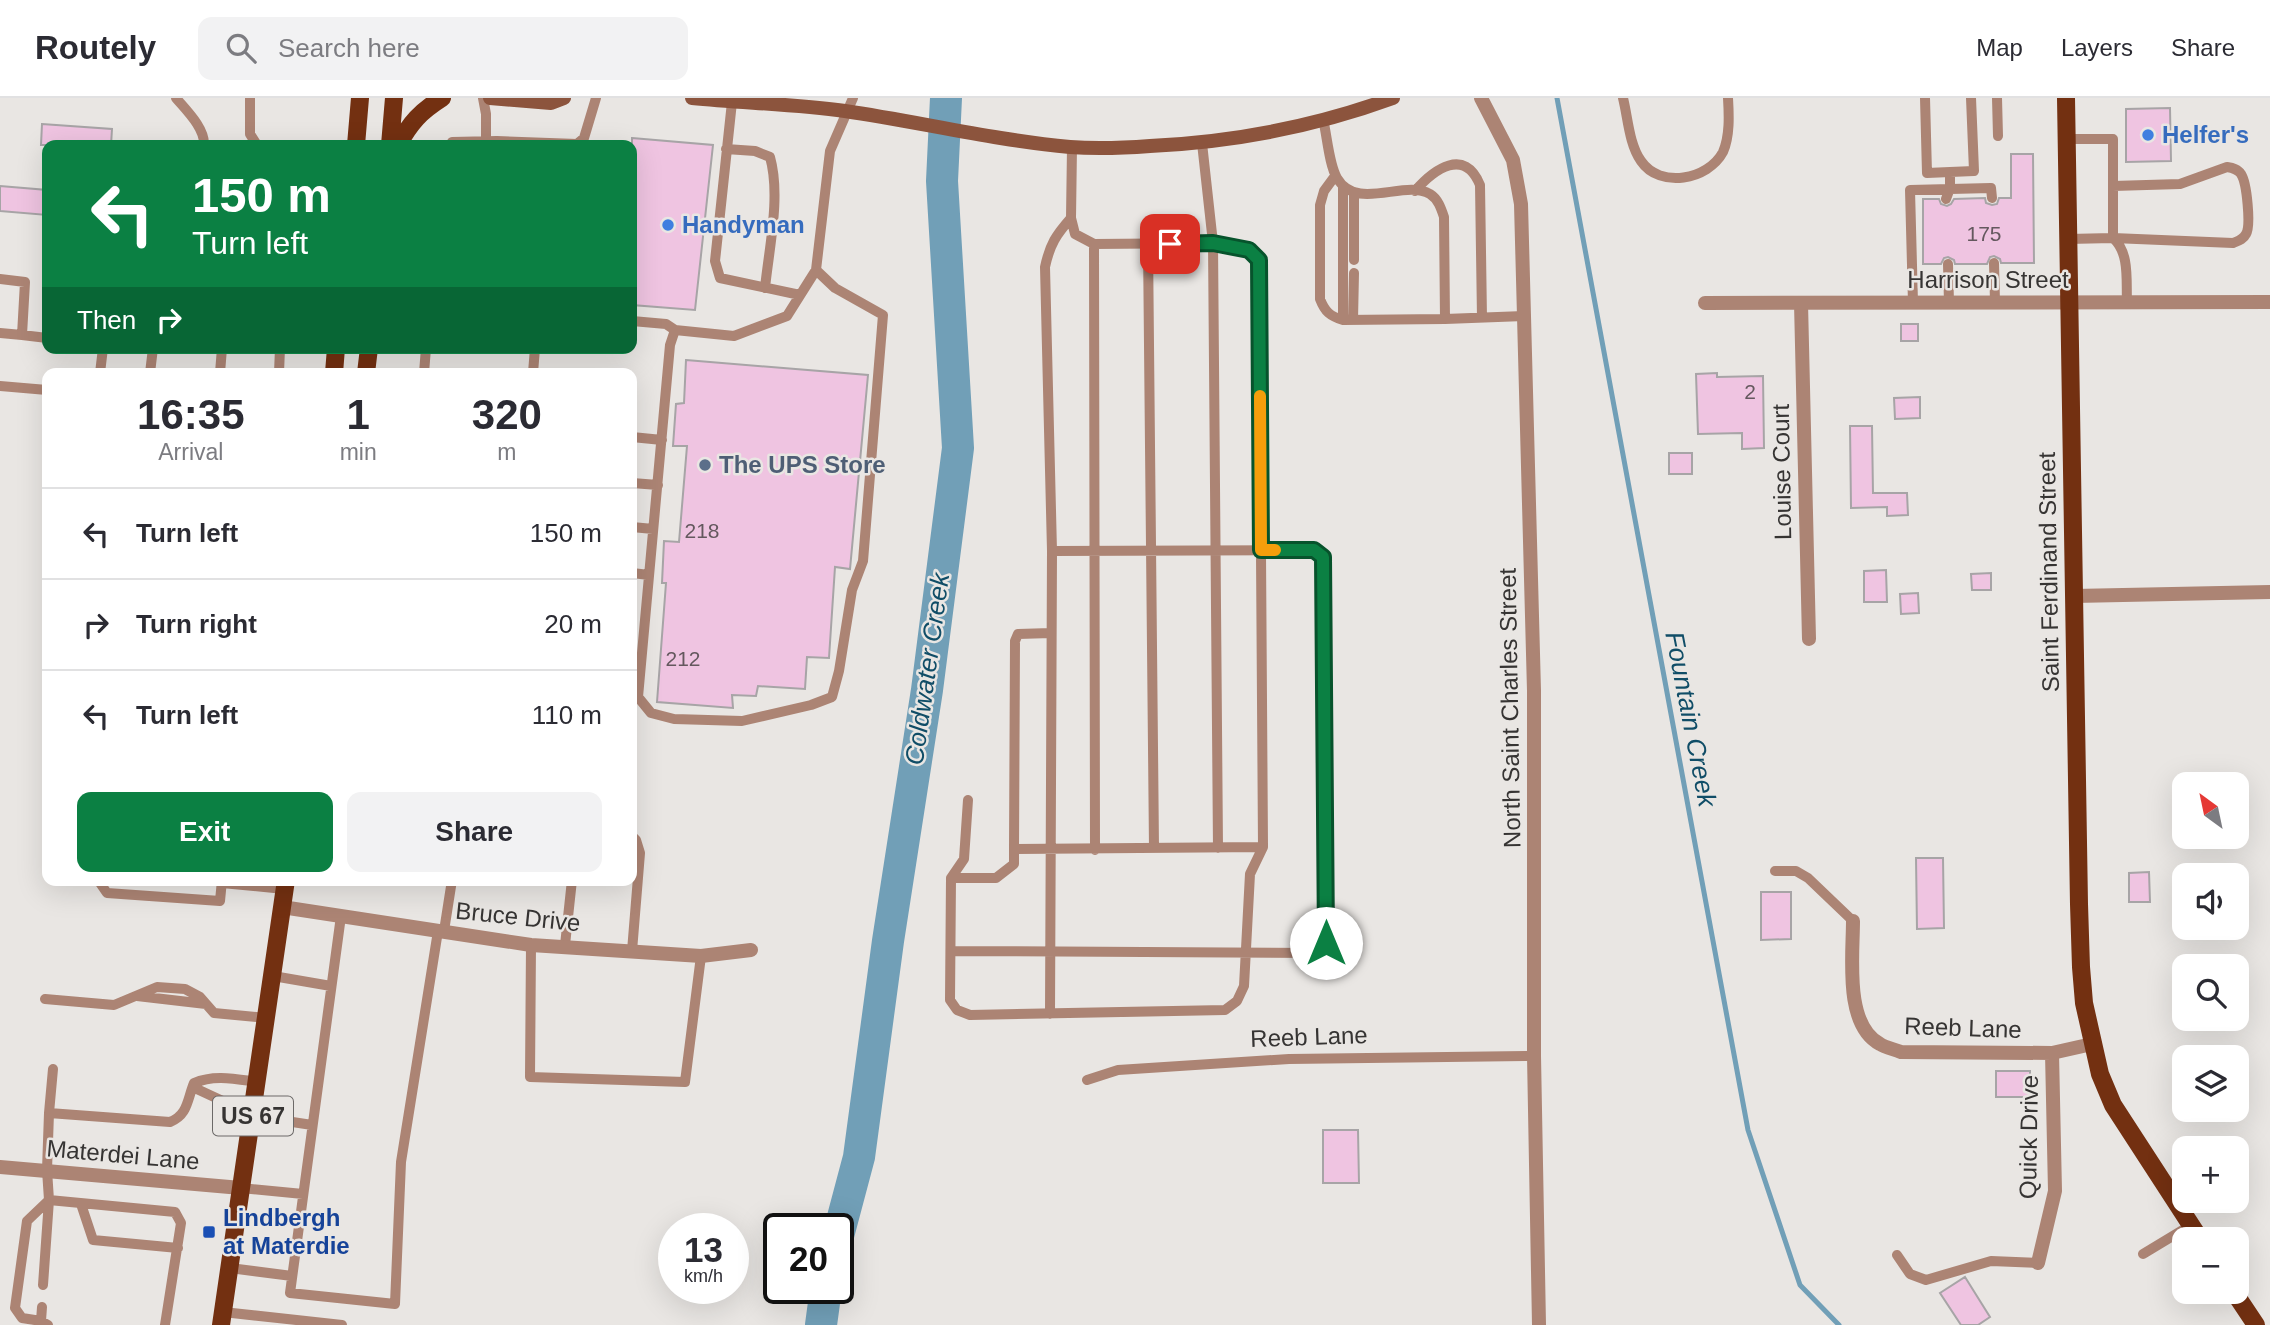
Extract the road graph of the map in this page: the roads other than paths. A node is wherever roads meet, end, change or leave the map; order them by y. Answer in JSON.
{"nodes":[{"id":1,"x":176,"y":98,"type":"edge"},
{"id":2,"x":250,"y":98,"type":"edge"},
{"id":3,"x":360,"y":98,"type":"edge"},
{"id":4,"x":394,"y":98,"type":"edge"},
{"id":5,"x":442,"y":98,"type":"edge"},
{"id":6,"x":484,"y":98,"type":"edge"},
{"id":7,"x":490,"y":98,"type":"edge"},
{"id":8,"x":564,"y":98,"type":"edge"},
{"id":9,"x":596,"y":98,"type":"edge"},
{"id":10,"x":692,"y":98,"type":"edge"},
{"id":11,"x":853,"y":98,"type":"edge"},
{"id":12,"x":1393,"y":98,"type":"edge"},
{"id":13,"x":1481,"y":98,"type":"edge"},
{"id":14,"x":1623,"y":98,"type":"edge"},
{"id":15,"x":1728,"y":98,"type":"edge"},
{"id":16,"x":1925,"y":98,"type":"edge"},
{"id":17,"x":1971,"y":98,"type":"edge"},
{"id":18,"x":1997,"y":98,"type":"edge"},
{"id":19,"x":2066,"y":98,"type":"edge"},
{"id":20,"x":732,"y":102,"type":"junction"},
{"id":21,"x":846,"y":111,"type":"junction"},
{"id":22,"x":1324,"y":119,"type":"junction"},
{"id":23,"x":1998,"y":136,"type":"dead end"},
{"id":24,"x":2066,"y":139,"type":"junction"},
{"id":25,"x":204,"y":140,"type":"edge"},
{"id":26,"x":254,"y":140,"type":"edge"},
{"id":27,"x":356,"y":140,"type":"edge"},
{"id":28,"x":390,"y":140,"type":"edge"},
{"id":29,"x":401,"y":140,"type":"edge"},
{"id":30,"x":486,"y":140,"type":"edge"},
{"id":31,"x":582,"y":140,"type":"edge"},
{"id":32,"x":1202,"y":143,"type":"junction"},
{"id":33,"x":1072,"y":147,"type":"junction"},
{"id":34,"x":726,"y":149,"type":"junction"},
{"id":35,"x":1950,"y":172,"type":"junction"},
{"id":36,"x":1335,"y":176,"type":"junction"},
{"id":37,"x":1343,"y":186,"type":"junction"},
{"id":38,"x":2113,"y":186,"type":"junction"},
{"id":39,"x":1950,"y":188,"type":"junction"},
{"id":40,"x":1415,"y":191,"type":"junction"},
{"id":41,"x":1354,"y":192,"type":"junction"},
{"id":42,"x":1992,"y":198,"type":"dead end"},
{"id":43,"x":1946,"y":199,"type":"dead end"},
{"id":44,"x":1071,"y":218,"type":"junction"},
{"id":45,"x":2113,"y":238,"type":"junction"},
{"id":46,"x":2068,"y":239,"type":"junction"},
{"id":47,"x":1213,"y":243,"type":"junction"},
{"id":48,"x":1094,"y":244,"type":"junction"},
{"id":49,"x":1148,"y":244,"type":"junction"},
{"id":50,"x":1354,"y":260,"type":"dead end"},
{"id":51,"x":1948,"y":264,"type":"dead end"},
{"id":52,"x":1994,"y":264,"type":"dead end"},
{"id":53,"x":816,"y":270,"type":"junction"},
{"id":54,"x":1354,"y":273,"type":"dead end"},
{"id":55,"x":0,"y":279,"type":"edge"},
{"id":56,"x":765,"y":288,"type":"junction"},
{"id":57,"x":800,"y":295,"type":"junction"},
{"id":58,"x":1995,"y":302,"type":"junction"},
{"id":59,"x":2069,"y":302,"type":"junction"},
{"id":60,"x":2127,"y":302,"type":"junction"},
{"id":61,"x":2270,"y":302,"type":"edge"},
{"id":62,"x":1705,"y":303,"type":"dead end"},
{"id":63,"x":1801,"y":303,"type":"junction"},
{"id":64,"x":1913,"y":303,"type":"junction"},
{"id":65,"x":1949,"y":303,"type":"junction"},
{"id":66,"x":1524,"y":316,"type":"junction"},
{"id":67,"x":1482,"y":318,"type":"junction"},
{"id":68,"x":1445,"y":319,"type":"junction"},
{"id":69,"x":1348,"y":320,"type":"junction"},
{"id":70,"x":637,"y":321,"type":"edge"},
{"id":71,"x":675,"y":330,"type":"junction"},
{"id":72,"x":0,"y":333,"type":"edge"},
{"id":73,"x":22,"y":335,"type":"junction"},
{"id":74,"x":42,"y":337,"type":"edge"},
{"id":75,"x":0,"y":386,"type":"edge"},
{"id":76,"x":42,"y":390,"type":"edge"},
{"id":77,"x":637,"y":438,"type":"edge"},
{"id":78,"x":662,"y":440,"type":"junction"},
{"id":79,"x":637,"y":483,"type":"edge"},
{"id":80,"x":657,"y":485,"type":"junction"},
{"id":81,"x":637,"y":527,"type":"edge"},
{"id":82,"x":653,"y":529,"type":"junction"},
{"id":83,"x":1151,"y":550,"type":"junction"},
{"id":84,"x":1214,"y":550,"type":"junction"},
{"id":85,"x":1261,"y":550,"type":"junction"},
{"id":86,"x":1052,"y":551,"type":"junction"},
{"id":87,"x":1094,"y":551,"type":"junction"},
{"id":88,"x":637,"y":574,"type":"edge"},
{"id":89,"x":649,"y":575,"type":"junction"},
{"id":90,"x":2270,"y":593,"type":"edge"},
{"id":91,"x":2074,"y":596,"type":"junction"},
{"id":92,"x":637,"y":617,"type":"edge"},
{"id":93,"x":645,"y":618,"type":"junction"},
{"id":94,"x":1051,"y":633,"type":"junction"},
{"id":95,"x":1808,"y":639,"type":"dead end"},
{"id":96,"x":637,"y":662,"type":"edge"},
{"id":97,"x":637,"y":698,"type":"edge"},
{"id":98,"x":968,"y":800,"type":"dead end"},
{"id":99,"x":637,"y":843,"type":"edge"},
{"id":100,"x":1263,"y":847,"type":"junction"},
{"id":101,"x":1154,"y":848,"type":"junction"},
{"id":102,"x":1219,"y":848,"type":"junction"},
{"id":103,"x":1014,"y":849,"type":"junction"},
{"id":104,"x":1095,"y":849,"type":"junction"},
{"id":105,"x":1050,"y":850,"type":"junction"},
{"id":106,"x":1775,"y":871,"type":"dead end"},
{"id":107,"x":951,"y":878,"type":"junction"},
{"id":108,"x":102,"y":886,"type":"edge"},
{"id":109,"x":222,"y":886,"type":"edge"},
{"id":110,"x":247,"y":886,"type":"edge"},
{"id":111,"x":451,"y":886,"type":"edge"},
{"id":112,"x":571,"y":886,"type":"edge"},
{"id":113,"x":284,"y":892,"type":"edge"},
{"id":114,"x":341,"y":916,"type":"junction"},
{"id":115,"x":1853,"y":921,"type":"joint"},
{"id":116,"x":441,"y":931,"type":"junction"},
{"id":117,"x":531,"y":945,"type":"junction"},
{"id":118,"x":565,"y":946,"type":"junction"},
{"id":119,"x":751,"y":950,"type":"dead end"},
{"id":120,"x":632,"y":951,"type":"junction"},
{"id":121,"x":951,"y":951,"type":"junction"},
{"id":122,"x":1049,"y":952,"type":"junction"},
{"id":123,"x":1246,"y":952,"type":"junction"},
{"id":124,"x":701,"y":956,"type":"junction"},
{"id":125,"x":272,"y":976,"type":"junction"},
{"id":126,"x":331,"y":986,"type":"junction"},
{"id":127,"x":45,"y":999,"type":"dead end"},
{"id":128,"x":1051,"y":1014,"type":"junction"},
{"id":129,"x":267,"y":1018,"type":"junction"},
{"id":130,"x":2092,"y":1044,"type":"junction"},
{"id":131,"x":2052,"y":1053,"type":"junction"},
{"id":132,"x":1534,"y":1056,"type":"junction"},
{"id":133,"x":53,"y":1069,"type":"dead end"},
{"id":134,"x":1087,"y":1080,"type":"dead end"},
{"id":135,"x":258,"y":1082,"type":"junction"},
{"id":136,"x":194,"y":1083,"type":"junction"},
{"id":137,"x":49,"y":1113,"type":"junction"},
{"id":138,"x":252,"y":1119,"type":"junction"},
{"id":139,"x":312,"y":1125,"type":"junction"},
{"id":140,"x":0,"y":1167,"type":"edge"},
{"id":141,"x":47,"y":1170,"type":"junction"},
{"id":142,"x":241,"y":1188,"type":"junction"},
{"id":143,"x":303,"y":1194,"type":"junction"},
{"id":144,"x":49,"y":1200,"type":"junction"},
{"id":145,"x":81,"y":1203,"type":"junction"},
{"id":146,"x":2193,"y":1227,"type":"edge"},
{"id":147,"x":2172,"y":1242,"type":"edge"},
{"id":148,"x":178,"y":1248,"type":"junction"},
{"id":149,"x":2143,"y":1254,"type":"dead end"},
{"id":150,"x":1897,"y":1255,"type":"dead end"},
{"id":151,"x":2038,"y":1263,"type":"joint"},
{"id":152,"x":230,"y":1268,"type":"junction"},
{"id":153,"x":292,"y":1276,"type":"junction"},
{"id":154,"x":43,"y":1285,"type":"dead end"},
{"id":155,"x":2242,"y":1304,"type":"edge"},
{"id":156,"x":42,"y":1307,"type":"dead end"},
{"id":157,"x":222,"y":1319,"type":"edge"},
{"id":158,"x":45,"y":1323,"type":"edge"},
{"id":159,"x":165,"y":1325,"type":"edge"},
{"id":160,"x":342,"y":1325,"type":"edge"},
{"id":161,"x":1539,"y":1325,"type":"edge"},
{"id":162,"x":2256,"y":1325,"type":"edge"}],
"edges":[{"from":1,"to":25,"type":"lane"},
{"from":2,"to":26,"type":"lane"},
{"from":3,"to":27,"type":"main road"},
{"from":4,"to":28,"type":"main road"},
{"from":5,"to":29,"type":"main road"},
{"from":6,"to":30,"type":"lane"},
{"from":7,"to":8,"type":"main road"},
{"from":9,"to":31,"type":"lane"},
{"from":10,"to":20,"type":"main road"},
{"from":11,"to":21,"type":"lane"},
{"from":12,"to":22,"type":"main road"},
{"from":13,"to":66,"type":"street","name":"North Saint Charles Street"},
{"from":14,"to":15,"type":"lane"},
{"from":16,"to":35,"type":"lane"},
{"from":17,"to":35,"type":"lane"},
{"from":18,"to":23,"type":"lane"},
{"from":19,"to":24,"type":"main road","name":"Saint Ferdinand Street"},
{"from":20,"to":21,"type":"main road"},
{"from":20,"to":34,"type":"lane"},
{"from":21,"to":33,"type":"main road"},
{"from":21,"to":53,"type":"lane"},
{"from":22,"to":32,"type":"main road"},
{"from":22,"to":36,"type":"lane"},
{"from":24,"to":38,"type":"lane"},
{"from":24,"to":46,"type":"main road","name":"Saint Ferdinand Street"},
{"from":32,"to":33,"type":"main road"},
{"from":32,"to":47,"type":"lane"},
{"from":33,"to":44,"type":"lane"},
{"from":34,"to":56,"type":"lane"},
{"from":34,"to":56,"type":"lane"},
{"from":35,"to":39,"type":"lane"},
{"from":36,"to":37,"type":"lane"},
{"from":36,"to":69,"type":"lane"},
{"from":37,"to":41,"type":"lane"},
{"from":37,"to":69,"type":"lane"},
{"from":38,"to":45,"type":"lane"},
{"from":38,"to":45,"type":"lane"},
{"from":39,"to":42,"type":"lane"},
{"from":39,"to":43,"type":"lane"},
{"from":39,"to":64,"type":"lane"},
{"from":40,"to":41,"type":"lane"},
{"from":40,"to":67,"type":"lane"},
{"from":40,"to":68,"type":"lane"},
{"from":41,"to":50,"type":"lane"},
{"from":44,"to":48,"type":"lane"},
{"from":44,"to":86,"type":"lane"},
{"from":45,"to":46,"type":"lane"},
{"from":45,"to":60,"type":"lane"},
{"from":46,"to":59,"type":"main road","name":"Saint Ferdinand Street"},
{"from":47,"to":49,"type":"lane"},
{"from":47,"to":84,"type":"lane"},
{"from":47,"to":85,"type":"lane"},
{"from":48,"to":49,"type":"lane"},
{"from":48,"to":87,"type":"lane"},
{"from":49,"to":83,"type":"lane"},
{"from":51,"to":65,"type":"lane"},
{"from":52,"to":58,"type":"lane"},
{"from":53,"to":57,"type":"lane"},
{"from":53,"to":97,"type":"lane"},
{"from":54,"to":69,"type":"lane"},
{"from":55,"to":73,"type":"lane"},
{"from":56,"to":57,"type":"lane"},
{"from":57,"to":71,"type":"lane"},
{"from":58,"to":59,"type":"street","name":"Harrison Street"},
{"from":58,"to":65,"type":"street","name":"Harrison Street"},
{"from":59,"to":60,"type":"street","name":"Harrison Street"},
{"from":59,"to":91,"type":"main road","name":"Saint Ferdinand Street"},
{"from":60,"to":61,"type":"street","name":"Harrison Street"},
{"from":62,"to":63,"type":"street","name":"Harrison Street"},
{"from":63,"to":64,"type":"street","name":"Harrison Street"},
{"from":63,"to":95,"type":"street","name":"Louise Court"},
{"from":64,"to":65,"type":"street","name":"Harrison Street"},
{"from":66,"to":67,"type":"lane"},
{"from":66,"to":132,"type":"street","name":"North Saint Charles Street"},
{"from":67,"to":68,"type":"lane"},
{"from":68,"to":69,"type":"lane"},
{"from":70,"to":71,"type":"lane"},
{"from":71,"to":78,"type":"lane"},
{"from":72,"to":73,"type":"lane"},
{"from":73,"to":74,"type":"lane"},
{"from":75,"to":76,"type":"lane"},
{"from":77,"to":78,"type":"lane"},
{"from":78,"to":80,"type":"lane"},
{"from":79,"to":80,"type":"lane"},
{"from":80,"to":82,"type":"lane"},
{"from":81,"to":82,"type":"lane"},
{"from":82,"to":89,"type":"lane"},
{"from":83,"to":84,"type":"lane"},
{"from":83,"to":87,"type":"lane"},
{"from":83,"to":101,"type":"lane"},
{"from":84,"to":85,"type":"lane"},
{"from":84,"to":102,"type":"lane"},
{"from":85,"to":100,"type":"lane"},
{"from":85,"to":123,"type":"lane"},
{"from":86,"to":87,"type":"lane"},
{"from":86,"to":94,"type":"lane"},
{"from":87,"to":104,"type":"lane"},
{"from":88,"to":89,"type":"lane"},
{"from":89,"to":93,"type":"lane"},
{"from":90,"to":91,"type":"street"},
{"from":91,"to":130,"type":"main road","name":"Saint Ferdinand Street"},
{"from":92,"to":93,"type":"lane"},
{"from":93,"to":96,"type":"lane"},
{"from":94,"to":103,"type":"lane"},
{"from":94,"to":105,"type":"lane"},
{"from":98,"to":107,"type":"lane"},
{"from":99,"to":120,"type":"lane"},
{"from":100,"to":102,"type":"lane"},
{"from":100,"to":123,"type":"lane"},
{"from":101,"to":102,"type":"lane"},
{"from":101,"to":104,"type":"lane"},
{"from":103,"to":105,"type":"lane"},
{"from":103,"to":107,"type":"lane"},
{"from":104,"to":105,"type":"lane"},
{"from":105,"to":122,"type":"lane"},
{"from":106,"to":115,"type":"lane"},
{"from":107,"to":121,"type":"lane"},
{"from":108,"to":109,"type":"lane"},
{"from":110,"to":113,"type":"lane"},
{"from":111,"to":116,"type":"lane"},
{"from":112,"to":118,"type":"lane"},
{"from":113,"to":114,"type":"street","name":"Bruce Drive"},
{"from":113,"to":125,"type":"main road","number":"US 67"},
{"from":114,"to":116,"type":"street","name":"Bruce Drive"},
{"from":114,"to":126,"type":"lane"},
{"from":115,"to":131,"type":"street","name":"Reeb Lane"},
{"from":116,"to":117,"type":"street","name":"Bruce Drive"},
{"from":116,"to":153,"type":"lane"},
{"from":117,"to":118,"type":"street","name":"Bruce Drive"},
{"from":117,"to":124,"type":"lane"},
{"from":118,"to":120,"type":"street","name":"Bruce Drive"},
{"from":119,"to":124,"type":"street","name":"Bruce Drive"},
{"from":120,"to":124,"type":"street","name":"Bruce Drive"},
{"from":121,"to":122,"type":"lane"},
{"from":121,"to":128,"type":"lane"},
{"from":122,"to":123,"type":"lane"},
{"from":122,"to":128,"type":"lane"},
{"from":123,"to":128,"type":"lane"},
{"from":125,"to":126,"type":"lane"},
{"from":125,"to":129,"type":"main road","number":"US 67"},
{"from":126,"to":139,"type":"lane"},
{"from":127,"to":129,"type":"lane"},
{"from":129,"to":135,"type":"main road","number":"US 67"},
{"from":130,"to":131,"type":"street","name":"Reeb Lane"},
{"from":130,"to":146,"type":"main road","name":"Saint Ferdinand Street"},
{"from":131,"to":151,"type":"street","name":"Quick Drive"},
{"from":132,"to":134,"type":"lane","name":"Reeb Lane"},
{"from":132,"to":161,"type":"street","name":"North Saint Charles Street"},
{"from":133,"to":137,"type":"lane"},
{"from":135,"to":136,"type":"lane"},
{"from":135,"to":138,"type":"main road","number":"US 67"},
{"from":136,"to":137,"type":"lane"},
{"from":136,"to":138,"type":"lane"},
{"from":137,"to":141,"type":"lane"},
{"from":138,"to":139,"type":"lane"},
{"from":138,"to":142,"type":"main road","number":"US 67"},
{"from":139,"to":143,"type":"lane"},
{"from":140,"to":141,"type":"street","name":"Materdei Lane"},
{"from":141,"to":142,"type":"street","name":"Materdei Lane"},
{"from":141,"to":144,"type":"lane"},
{"from":142,"to":143,"type":"lane"},
{"from":142,"to":152,"type":"main road","number":"US 67"},
{"from":143,"to":153,"type":"lane"},
{"from":144,"to":145,"type":"lane"},
{"from":144,"to":154,"type":"lane"},
{"from":144,"to":158,"type":"lane"},
{"from":145,"to":148,"type":"lane"},
{"from":145,"to":148,"type":"lane"},
{"from":147,"to":149,"type":"lane"},
{"from":148,"to":159,"type":"lane"},
{"from":150,"to":151,"type":"lane"},
{"from":152,"to":153,"type":"lane"},
{"from":152,"to":157,"type":"main road","number":"US 67"},
{"from":155,"to":162,"type":"main road"},
{"from":156,"to":158,"type":"lane"},
{"from":157,"to":160,"type":"lane"}]}
